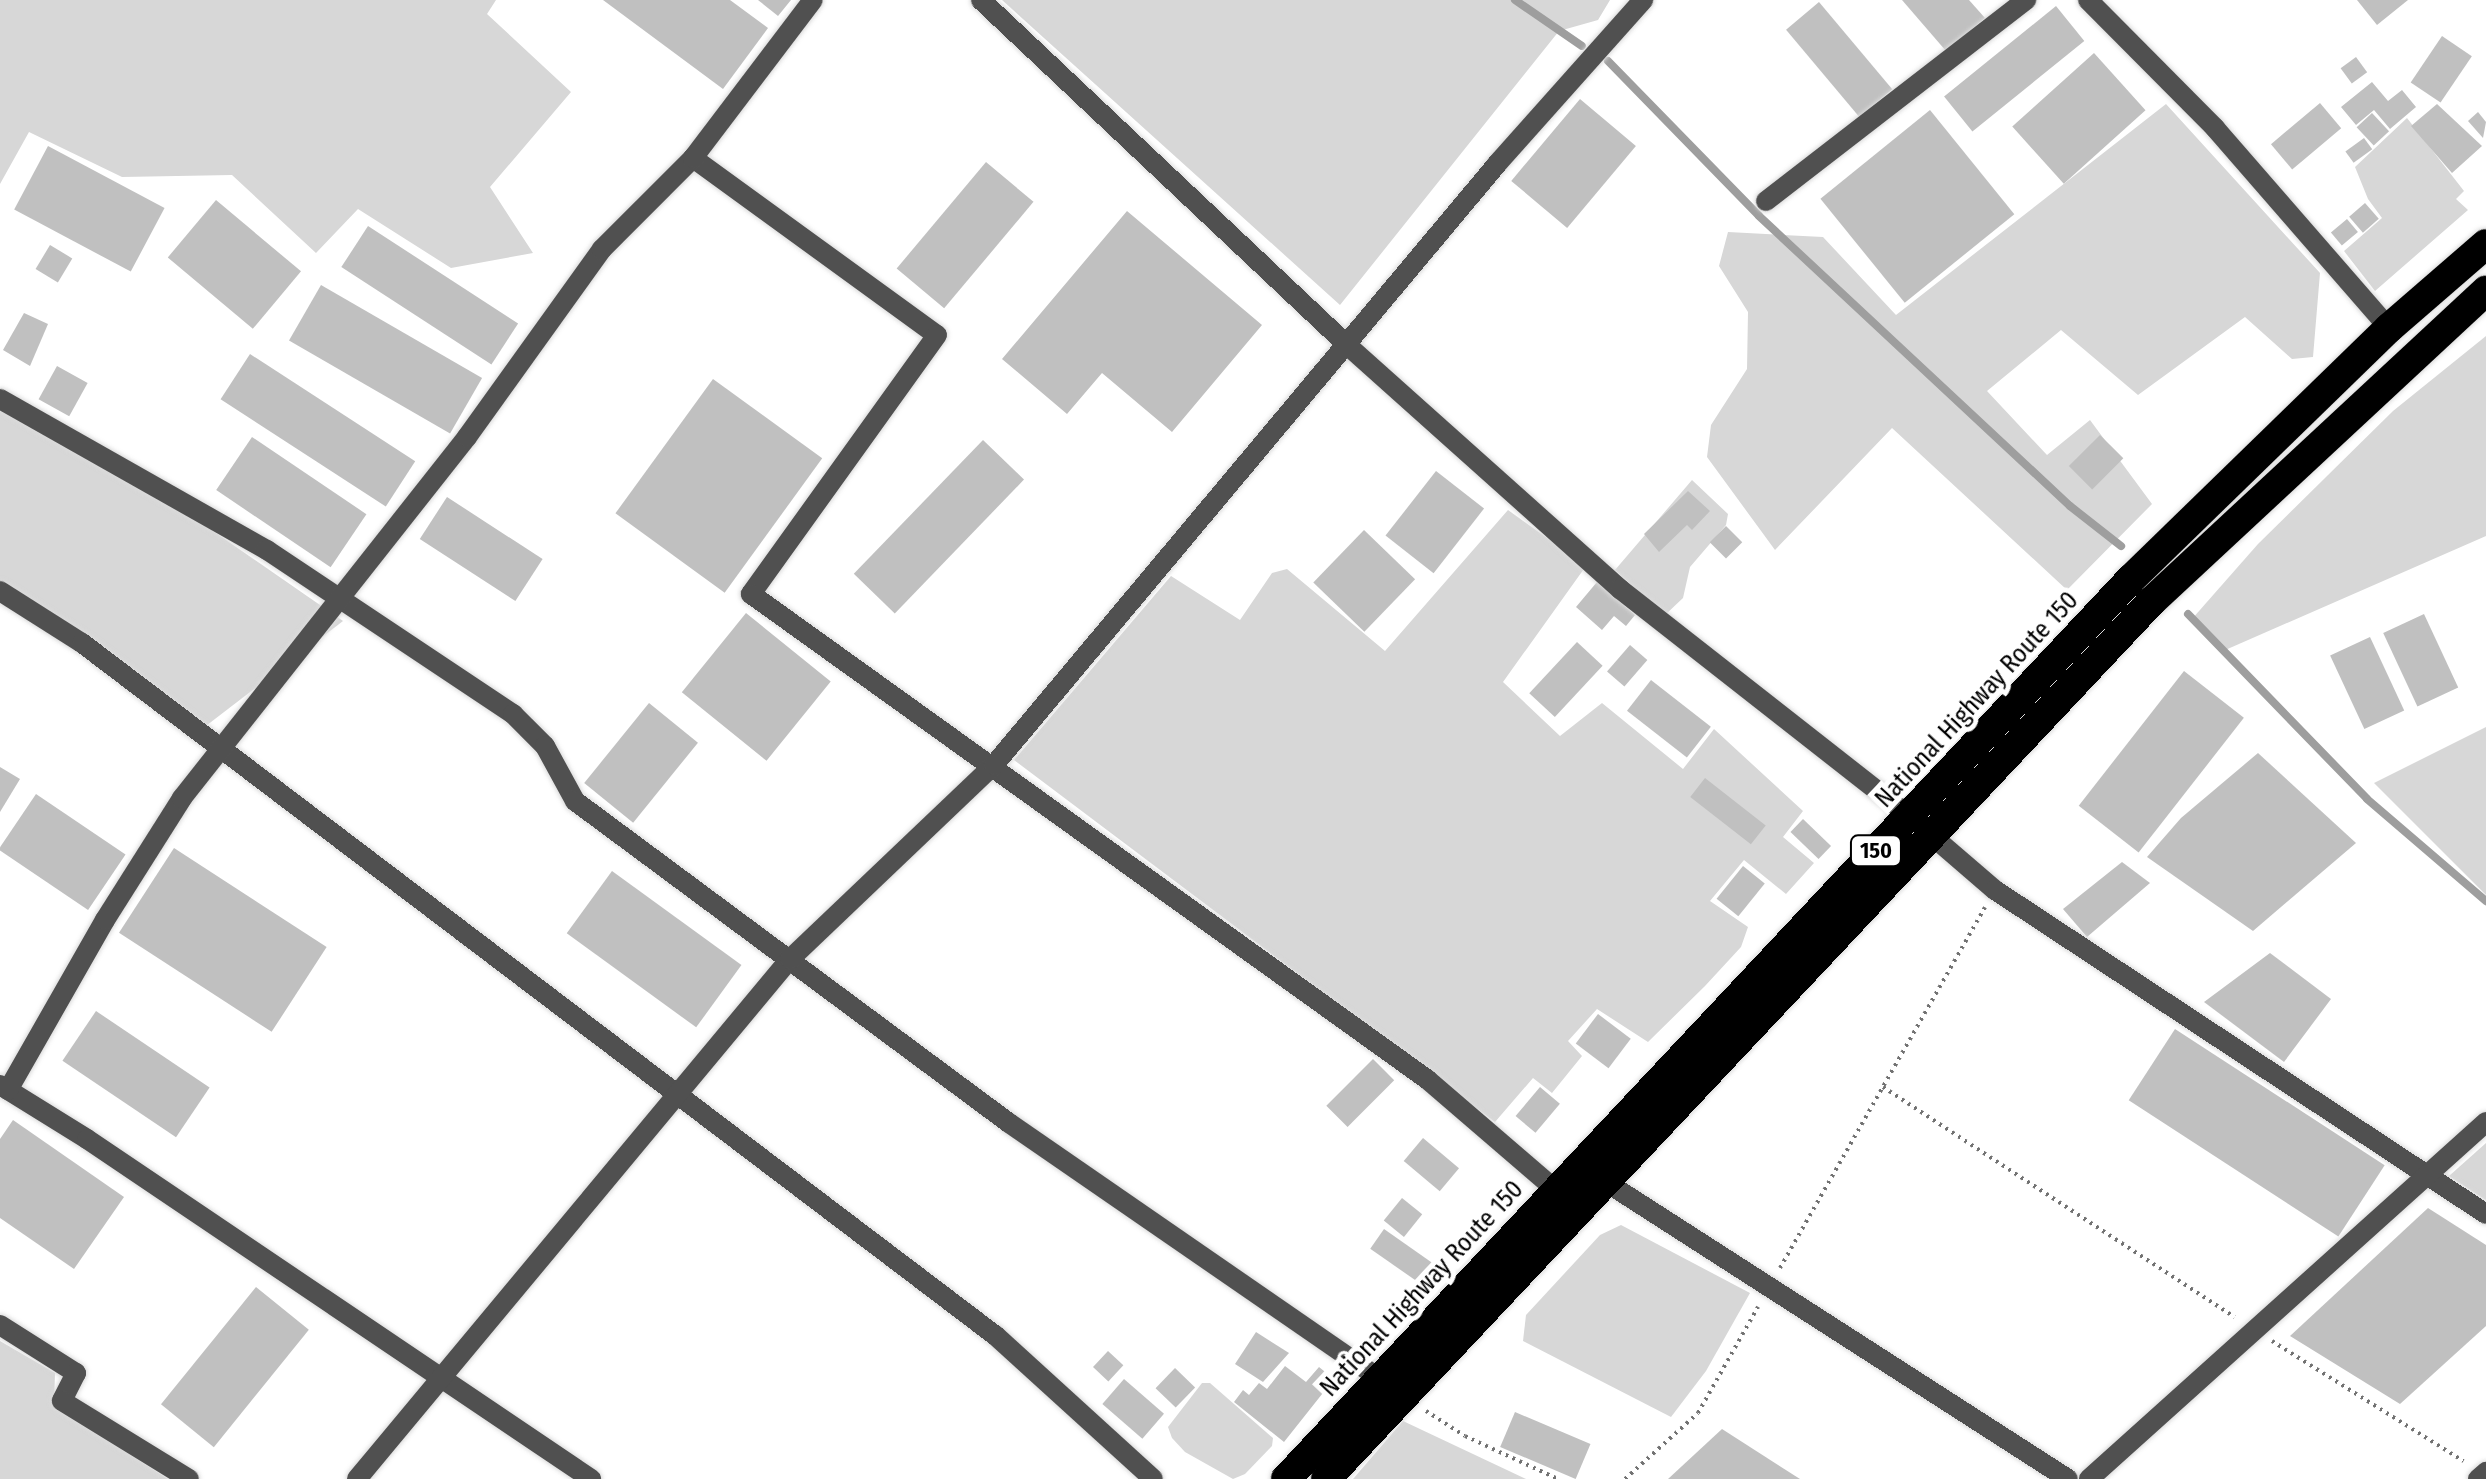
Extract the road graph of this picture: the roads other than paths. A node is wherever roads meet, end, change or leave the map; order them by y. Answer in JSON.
{"nodes":[{"id":1,"x":813,"y":0,"type":"edge"},
{"id":2,"x":981,"y":0,"type":"edge"},
{"id":3,"x":1643,"y":0,"type":"edge"},
{"id":4,"x":2026,"y":0,"type":"edge"},
{"id":5,"x":2088,"y":0,"type":"edge"},
{"id":6,"x":693,"y":158,"type":"junction"},
{"id":7,"x":1766,"y":201,"type":"dead end"},
{"id":8,"x":2486,"y":244,"type":"edge"},
{"id":9,"x":2486,"y":290,"type":"edge"},
{"id":10,"x":2389,"y":328,"type":"junction"},
{"id":11,"x":1346,"y":344,"type":"junction"},
{"id":12,"x":0,"y":398,"type":"edge"},
{"id":13,"x":0,"y":590,"type":"edge"},
{"id":14,"x":340,"y":598,"type":"junction"},
{"id":15,"x":222,"y":750,"type":"junction"},
{"id":16,"x":994,"y":765,"type":"junction"},
{"id":17,"x":1920,"y":825,"type":"junction"},
{"id":18,"x":790,"y":959,"type":"junction"},
{"id":19,"x":4,"y":1088,"type":"edge"},
{"id":20,"x":675,"y":1095,"type":"junction"},
{"id":21,"x":2486,"y":1122,"type":"edge"},
{"id":22,"x":2426,"y":1175,"type":"junction"},
{"id":23,"x":1606,"y":1182,"type":"junction"},
{"id":24,"x":1556,"y":1190,"type":"junction"},
{"id":25,"x":2486,"y":1214,"type":"edge"},
{"id":26,"x":0,"y":1325,"type":"edge"},
{"id":27,"x":441,"y":1378,"type":"junction"},
{"id":28,"x":1379,"y":1378,"type":"junction"},
{"id":29,"x":189,"y":1479,"type":"edge"},
{"id":30,"x":357,"y":1479,"type":"edge"},
{"id":31,"x":590,"y":1479,"type":"edge"},
{"id":32,"x":1153,"y":1479,"type":"edge"},
{"id":33,"x":1286,"y":1479,"type":"edge"},
{"id":34,"x":1326,"y":1479,"type":"edge"},
{"id":35,"x":2068,"y":1479,"type":"edge"},
{"id":36,"x":2089,"y":1479,"type":"edge"}],
"edges":[{"from":1,"to":6,"type":"street"},
{"from":2,"to":11,"type":"street"},
{"from":3,"to":11,"type":"street"},
{"from":4,"to":7,"type":"street"},
{"from":5,"to":10,"type":"street"},
{"from":6,"to":14,"type":"street"},
{"from":6,"to":16,"type":"street"},
{"from":8,"to":10,"type":"highway","name":"National Highway Route 150","number":"150"},
{"from":9,"to":17,"type":"highway","name":"National Highway Route 150","number":"150"},
{"from":10,"to":17,"type":"highway","name":"National Highway Route 150","number":"150"},
{"from":11,"to":16,"type":"street"},
{"from":11,"to":17,"type":"street"},
{"from":12,"to":14,"type":"street"},
{"from":13,"to":15,"type":"street"},
{"from":14,"to":15,"type":"street"},
{"from":14,"to":18,"type":"street"},
{"from":15,"to":19,"type":"street"},
{"from":15,"to":20,"type":"street"},
{"from":16,"to":18,"type":"street"},
{"from":16,"to":24,"type":"street"},
{"from":17,"to":22,"type":"street"},
{"from":17,"to":23,"type":"highway","name":"National Highway Route 150","number":"150"},
{"from":17,"to":24,"type":"highway","name":"National Highway Route 150","number":"150"},
{"from":18,"to":20,"type":"street"},
{"from":18,"to":28,"type":"street"},
{"from":19,"to":27,"type":"street"},
{"from":20,"to":27,"type":"street"},
{"from":20,"to":32,"type":"street"},
{"from":21,"to":22,"type":"street"},
{"from":22,"to":25,"type":"street"},
{"from":22,"to":36,"type":"street"},
{"from":23,"to":34,"type":"highway","name":"National Highway Route 150","number":"150"},
{"from":23,"to":35,"type":"street"},
{"from":24,"to":28,"type":"highway","name":"National Highway Route 150","number":"150"},
{"from":26,"to":29,"type":"street"},
{"from":27,"to":30,"type":"street"},
{"from":27,"to":31,"type":"street"},
{"from":28,"to":33,"type":"highway","name":"National Highway Route 150","number":"150"}]}
